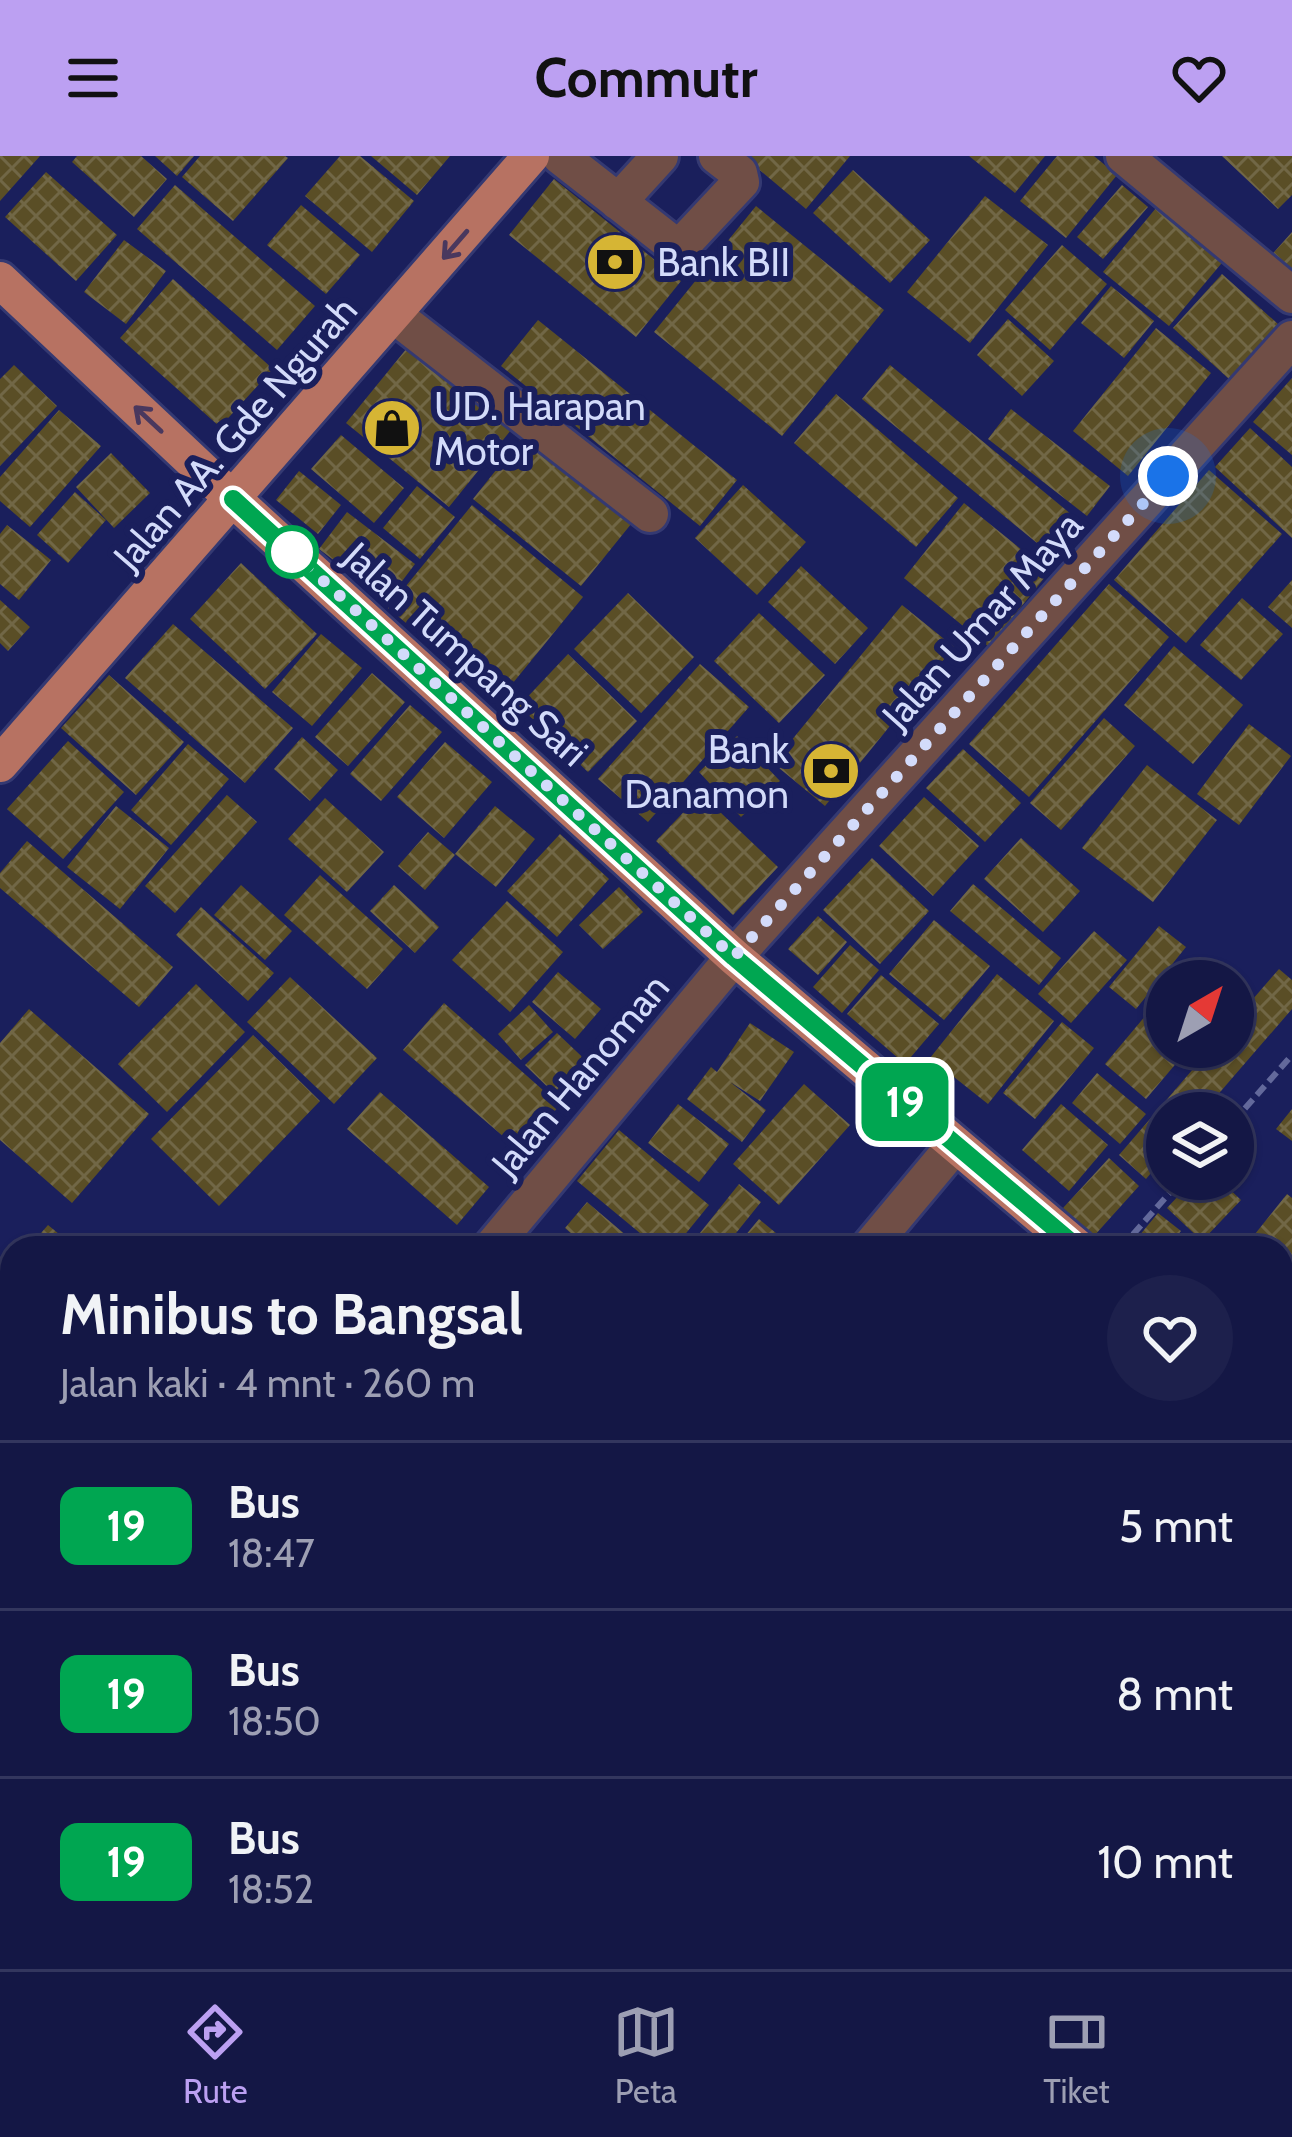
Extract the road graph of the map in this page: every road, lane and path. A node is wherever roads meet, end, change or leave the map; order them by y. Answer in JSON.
{"nodes":[{"id":1,"x":531,"y":156,"type":"edge"},
{"id":2,"x":560,"y":156,"type":"edge"},
{"id":3,"x":660,"y":156,"type":"edge"},
{"id":4,"x":717,"y":156,"type":"edge"},
{"id":5,"x":1124,"y":156,"type":"edge"},
{"id":6,"x":618,"y":202,"type":"junction"},
{"id":7,"x":0,"y":280,"type":"edge"},
{"id":8,"x":1292,"y":295,"type":"edge"},
{"id":9,"x":394,"y":315,"type":"junction"},
{"id":10,"x":1292,"y":339,"type":"edge"},
{"id":11,"x":233,"y":499,"type":"junction"},
{"id":12,"x":650,"y":514,"type":"dead end"},
{"id":13,"x":0,"y":764,"type":"edge"},
{"id":14,"x":734,"y":957,"type":"junction"},
{"id":15,"x":1292,"y":1055,"type":"edge"},
{"id":16,"x":1254,"y":1098,"type":"edge"},
{"id":17,"x":955,"y":1145,"type":"junction"},
{"id":18,"x":1163,"y":1200,"type":"edge"},
{"id":19,"x":501,"y":1236,"type":"edge"},
{"id":20,"x":879,"y":1236,"type":"edge"},
{"id":21,"x":1064,"y":1236,"type":"edge"},
{"id":22,"x":1131,"y":1236,"type":"edge"}],
"edges":[{"from":1,"to":9,"type":"main road","name":"Jalan AA. Gde Ngurah","one_way":true},
{"from":2,"to":6,"type":"street"},
{"from":3,"to":6,"type":"street"},
{"from":4,"to":6,"type":"street"},
{"from":5,"to":8,"type":"street"},
{"from":11,"to":7,"type":"main road","name":"Jalan Tumpang Sari","one_way":true},
{"from":9,"to":11,"type":"main road","name":"Jalan AA. Gde Ngurah"},
{"from":9,"to":12,"type":"street"},
{"from":10,"to":14,"type":"street","name":"Jalan Umar Maya"},
{"from":11,"to":13,"type":"main road","name":"Jalan AA. Gde Ngurah"},
{"from":11,"to":14,"type":"main road","name":"Jalan Tumpang Sari"},
{"from":14,"to":17,"type":"main road","name":"Jalan Tumpang Sari"},
{"from":14,"to":19,"type":"street","name":"Jalan Hanoman"},
{"from":15,"to":16,"type":"path"},
{"from":17,"to":20,"type":"street"},
{"from":17,"to":21,"type":"main road","name":"Jalan Tumpang Sari"},
{"from":18,"to":22,"type":"path"}]}
